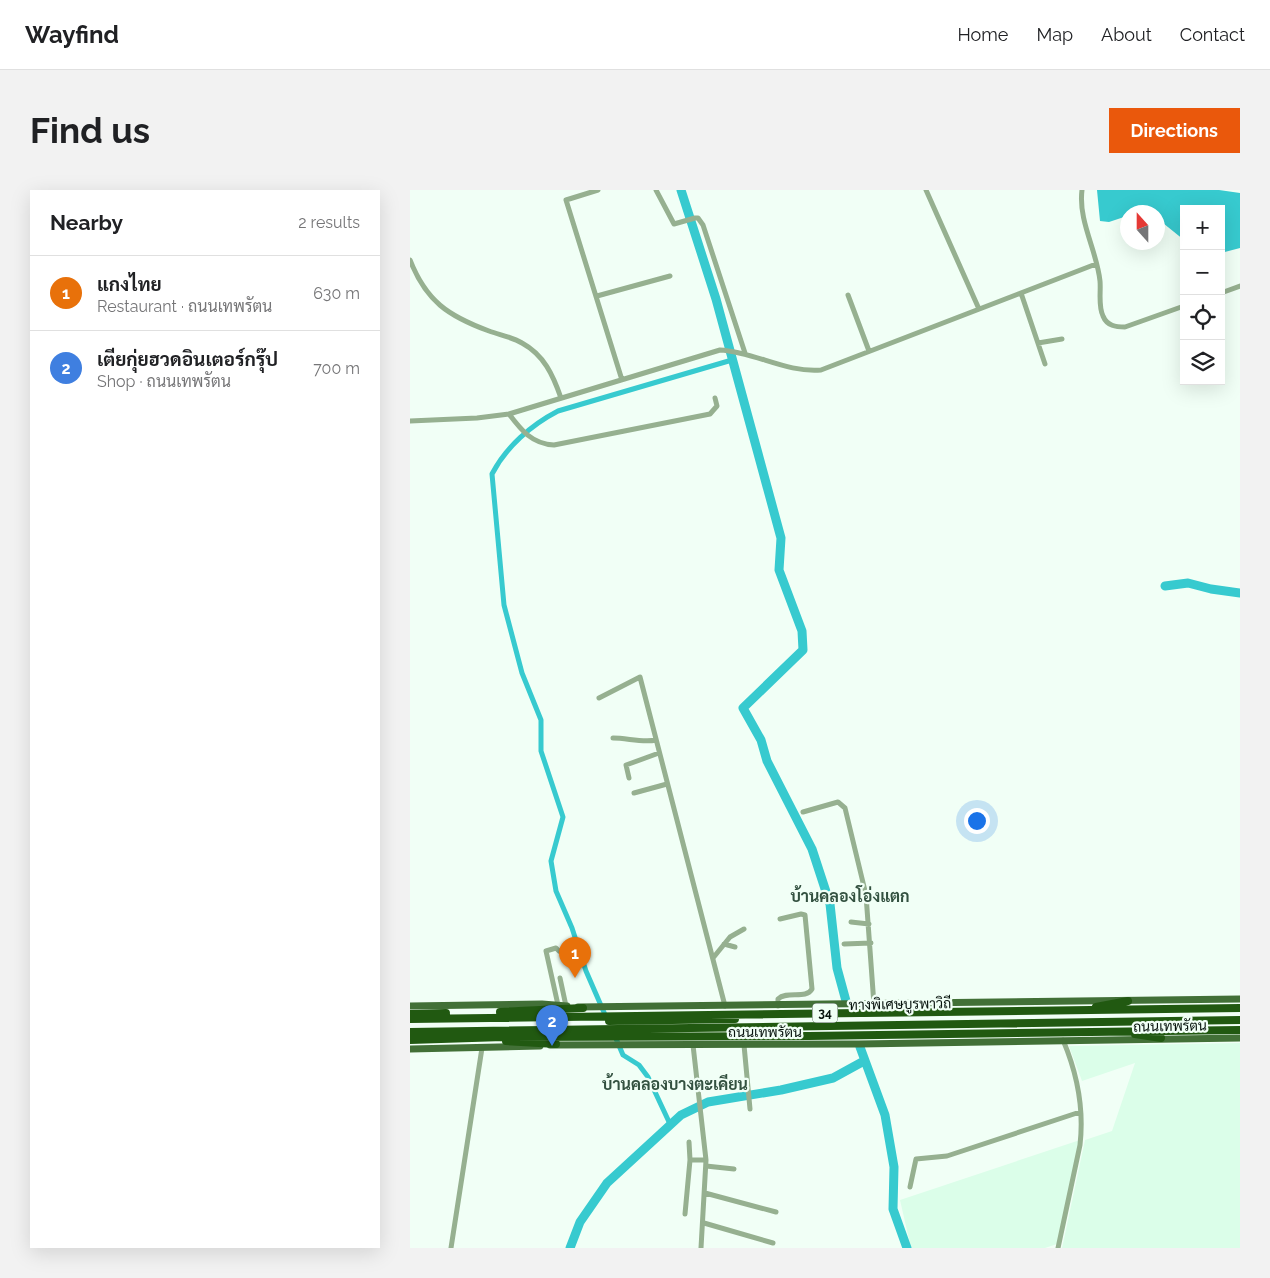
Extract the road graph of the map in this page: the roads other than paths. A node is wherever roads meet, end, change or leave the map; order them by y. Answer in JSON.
{"nodes":[{"id":1,"x":598,"y":190,"type":"edge"},
{"id":2,"x":656,"y":190,"type":"edge"},
{"id":3,"x":926,"y":190,"type":"edge"},
{"id":4,"x":1082,"y":190,"type":"edge"},
{"id":5,"x":410,"y":260,"type":"edge"},
{"id":6,"x":1096,"y":264,"type":"junction"},
{"id":7,"x":670,"y":276,"type":"dead end"},
{"id":8,"x":1240,"y":286,"type":"edge"},
{"id":9,"x":1225,"y":292,"type":"edge"},
{"id":10,"x":1021,"y":293,"type":"junction"},
{"id":11,"x":848,"y":295,"type":"dead end"},
{"id":12,"x":596,"y":296,"type":"junction"},
{"id":13,"x":1180,"y":308,"type":"edge"},
{"id":14,"x":979,"y":309,"type":"junction"},
{"id":15,"x":1062,"y":339,"type":"dead end"},
{"id":16,"x":1038,"y":344,"type":"junction"},
{"id":17,"x":869,"y":351,"type":"junction"},
{"id":18,"x":745,"y":352,"type":"junction"},
{"id":19,"x":1045,"y":364,"type":"dead end"},
{"id":20,"x":622,"y":380,"type":"junction"},
{"id":21,"x":561,"y":398,"type":"junction"},
{"id":22,"x":715,"y":398,"type":"dead end"},
{"id":23,"x":509,"y":414,"type":"junction"},
{"id":24,"x":410,"y":421,"type":"edge"},
{"id":25,"x":599,"y":698,"type":"dead end"},
{"id":26,"x":613,"y":738,"type":"dead end"},
{"id":27,"x":656,"y":740,"type":"junction"},
{"id":28,"x":659,"y":753,"type":"junction"},
{"id":29,"x":629,"y":778,"type":"dead end"},
{"id":30,"x":667,"y":784,"type":"junction"},
{"id":31,"x":634,"y":793,"type":"dead end"},
{"id":32,"x":803,"y":812,"type":"dead end"},
{"id":33,"x":780,"y":919,"type":"dead end"},
{"id":34,"x":851,"y":922,"type":"dead end"},
{"id":35,"x":869,"y":924,"type":"junction"},
{"id":36,"x":744,"y":930,"type":"dead end"},
{"id":37,"x":871,"y":943,"type":"junction"},
{"id":38,"x":724,"y":944,"type":"junction"},
{"id":39,"x":844,"y":944,"type":"dead end"},
{"id":40,"x":735,"y":948,"type":"dead end"},
{"id":41,"x":559,"y":951,"type":"dead end"},
{"id":42,"x":713,"y":958,"type":"junction"},
{"id":43,"x":560,"y":978,"type":"dead end"},
{"id":44,"x":1240,"y":999,"type":"edge"},
{"id":45,"x":1128,"y":1001,"type":"junction"},
{"id":46,"x":558,"y":1005,"type":"junction"},
{"id":47,"x":874,"y":1005,"type":"junction"},
{"id":48,"x":410,"y":1006,"type":"edge"},
{"id":49,"x":566,"y":1006,"type":"junction"},
{"id":50,"x":725,"y":1006,"type":"junction"},
{"id":51,"x":778,"y":1006,"type":"junction"},
{"id":52,"x":583,"y":1008,"type":"junction"},
{"id":53,"x":1240,"y":1009,"type":"edge"},
{"id":54,"x":1076,"y":1011,"type":"junction"},
{"id":55,"x":410,"y":1014,"type":"edge"},
{"id":56,"x":410,"y":1019,"type":"edge"},
{"id":57,"x":1240,"y":1020,"type":"edge"},
{"id":58,"x":410,"y":1024,"type":"edge"},
{"id":59,"x":1106,"y":1030,"type":"junction"},
{"id":60,"x":1240,"y":1030,"type":"edge"},
{"id":61,"x":410,"y":1032,"type":"edge"},
{"id":62,"x":1161,"y":1038,"type":"junction"},
{"id":63,"x":1240,"y":1038,"type":"edge"},
{"id":64,"x":1063,"y":1040,"type":"junction"},
{"id":65,"x":410,"y":1041,"type":"edge"},
{"id":66,"x":556,"y":1044,"type":"junction"},
{"id":67,"x":693,"y":1045,"type":"junction"},
{"id":68,"x":744,"y":1045,"type":"junction"},
{"id":69,"x":482,"y":1048,"type":"junction"},
{"id":70,"x":410,"y":1049,"type":"edge"},
{"id":71,"x":750,"y":1109,"type":"dead end"},
{"id":72,"x":1080,"y":1112,"type":"junction"},
{"id":73,"x":689,"y":1142,"type":"dead end"},
{"id":74,"x":690,"y":1160,"type":"junction"},
{"id":75,"x":706,"y":1163,"type":"junction"},
{"id":76,"x":734,"y":1169,"type":"dead end"},
{"id":77,"x":910,"y":1187,"type":"dead end"},
{"id":78,"x":705,"y":1193,"type":"junction"},
{"id":79,"x":776,"y":1212,"type":"dead end"},
{"id":80,"x":685,"y":1214,"type":"dead end"},
{"id":81,"x":704,"y":1223,"type":"junction"},
{"id":82,"x":773,"y":1243,"type":"dead end"},
{"id":83,"x":451,"y":1248,"type":"edge"},
{"id":84,"x":701,"y":1248,"type":"edge"},
{"id":85,"x":1058,"y":1248,"type":"edge"}],
"edges":[{"from":1,"to":12,"type":"street"},
{"from":2,"to":18,"type":"street"},
{"from":3,"to":14,"type":"street"},
{"from":4,"to":6,"type":"street"},
{"from":5,"to":21,"type":"street"},
{"from":6,"to":10,"type":"street"},
{"from":6,"to":13,"type":"street"},
{"from":7,"to":12,"type":"street"},
{"from":8,"to":9,"type":"street"},
{"from":10,"to":14,"type":"street"},
{"from":10,"to":16,"type":"street"},
{"from":11,"to":17,"type":"street"},
{"from":12,"to":20,"type":"street"},
{"from":14,"to":17,"type":"street"},
{"from":15,"to":16,"type":"street"},
{"from":16,"to":19,"type":"street"},
{"from":17,"to":18,"type":"street"},
{"from":18,"to":20,"type":"street"},
{"from":20,"to":21,"type":"street"},
{"from":21,"to":23,"type":"street"},
{"from":22,"to":23,"type":"street"},
{"from":23,"to":24,"type":"street"},
{"from":25,"to":27,"type":"street"},
{"from":26,"to":27,"type":"street"},
{"from":27,"to":28,"type":"street"},
{"from":28,"to":29,"type":"street"},
{"from":28,"to":30,"type":"street"},
{"from":30,"to":31,"type":"street"},
{"from":30,"to":42,"type":"street"},
{"from":32,"to":35,"type":"street"},
{"from":33,"to":51,"type":"street"},
{"from":34,"to":35,"type":"street"},
{"from":35,"to":37,"type":"street"},
{"from":36,"to":38,"type":"street"},
{"from":37,"to":39,"type":"street"},
{"from":37,"to":47,"type":"street"},
{"from":38,"to":40,"type":"street"},
{"from":38,"to":42,"type":"street"},
{"from":41,"to":46,"type":"street"},
{"from":42,"to":50,"type":"street"},
{"from":43,"to":49,"type":"street"},
{"from":44,"to":45,"type":"main road","name":"ถนนเทพรัตน","number":"34"},
{"from":45,"to":47,"type":"main road","name":"ถนนเทพรัตน","number":"34"},
{"from":45,"to":54,"type":"highway"},
{"from":46,"to":48,"type":"main road","name":"ถนนเทพรัตน","number":"34"},
{"from":46,"to":49,"type":"main road","name":"ถนนเทพรัตน","number":"34"},
{"from":47,"to":51,"type":"main road","name":"ถนนเทพรัตน","number":"34"},
{"from":49,"to":52,"type":"main road","name":"ถนนเทพรัตน","number":"34"},
{"from":50,"to":51,"type":"main road","name":"ถนนเทพรัตน","number":"34"},
{"from":50,"to":52,"type":"main road","name":"ถนนเทพรัตน","number":"34"},
{"from":52,"to":55,"type":"highway"},
{"from":53,"to":54,"type":"highway","name":"ถนนเทพรัตน","number":"34"},
{"from":53,"to":58,"type":"highway","name":"ทางพิเศษบูรพาวิถี"},
{"from":54,"to":56,"type":"highway","name":"ถนนเทพรัตน","number":"34"},
{"from":57,"to":61,"type":"highway","name":"ทางพิเศษบูรพาวิถี"},
{"from":59,"to":60,"type":"highway","name":"ถนนเทพรัตน","number":"34"},
{"from":59,"to":62,"type":"highway"},
{"from":59,"to":65,"type":"highway","name":"ถนนเทพรัตน","number":"34"},
{"from":62,"to":63,"type":"main road","name":"ถนนเทพรัตน"},
{"from":62,"to":64,"type":"main road","name":"ถนนเทพรัตน"},
{"from":64,"to":68,"type":"main road","name":"ถนนเทพรัตน"},
{"from":64,"to":72,"type":"street"},
{"from":65,"to":66,"type":"highway"},
{"from":66,"to":67,"type":"main road","name":"ถนนเทพรัตน"},
{"from":66,"to":69,"type":"main road","name":"ถนนเทพรัตน"},
{"from":67,"to":68,"type":"main road","name":"ถนนเทพรัตน"},
{"from":67,"to":75,"type":"street"},
{"from":68,"to":71,"type":"street"},
{"from":69,"to":70,"type":"main road","name":"ถนนเทพรัตน"},
{"from":69,"to":83,"type":"street"},
{"from":72,"to":77,"type":"street"},
{"from":72,"to":85,"type":"street"},
{"from":73,"to":74,"type":"street"},
{"from":74,"to":75,"type":"street"},
{"from":74,"to":80,"type":"street"},
{"from":75,"to":76,"type":"street"},
{"from":75,"to":78,"type":"street"},
{"from":78,"to":79,"type":"street"},
{"from":78,"to":81,"type":"street"},
{"from":81,"to":82,"type":"street"},
{"from":81,"to":84,"type":"street"}]}
